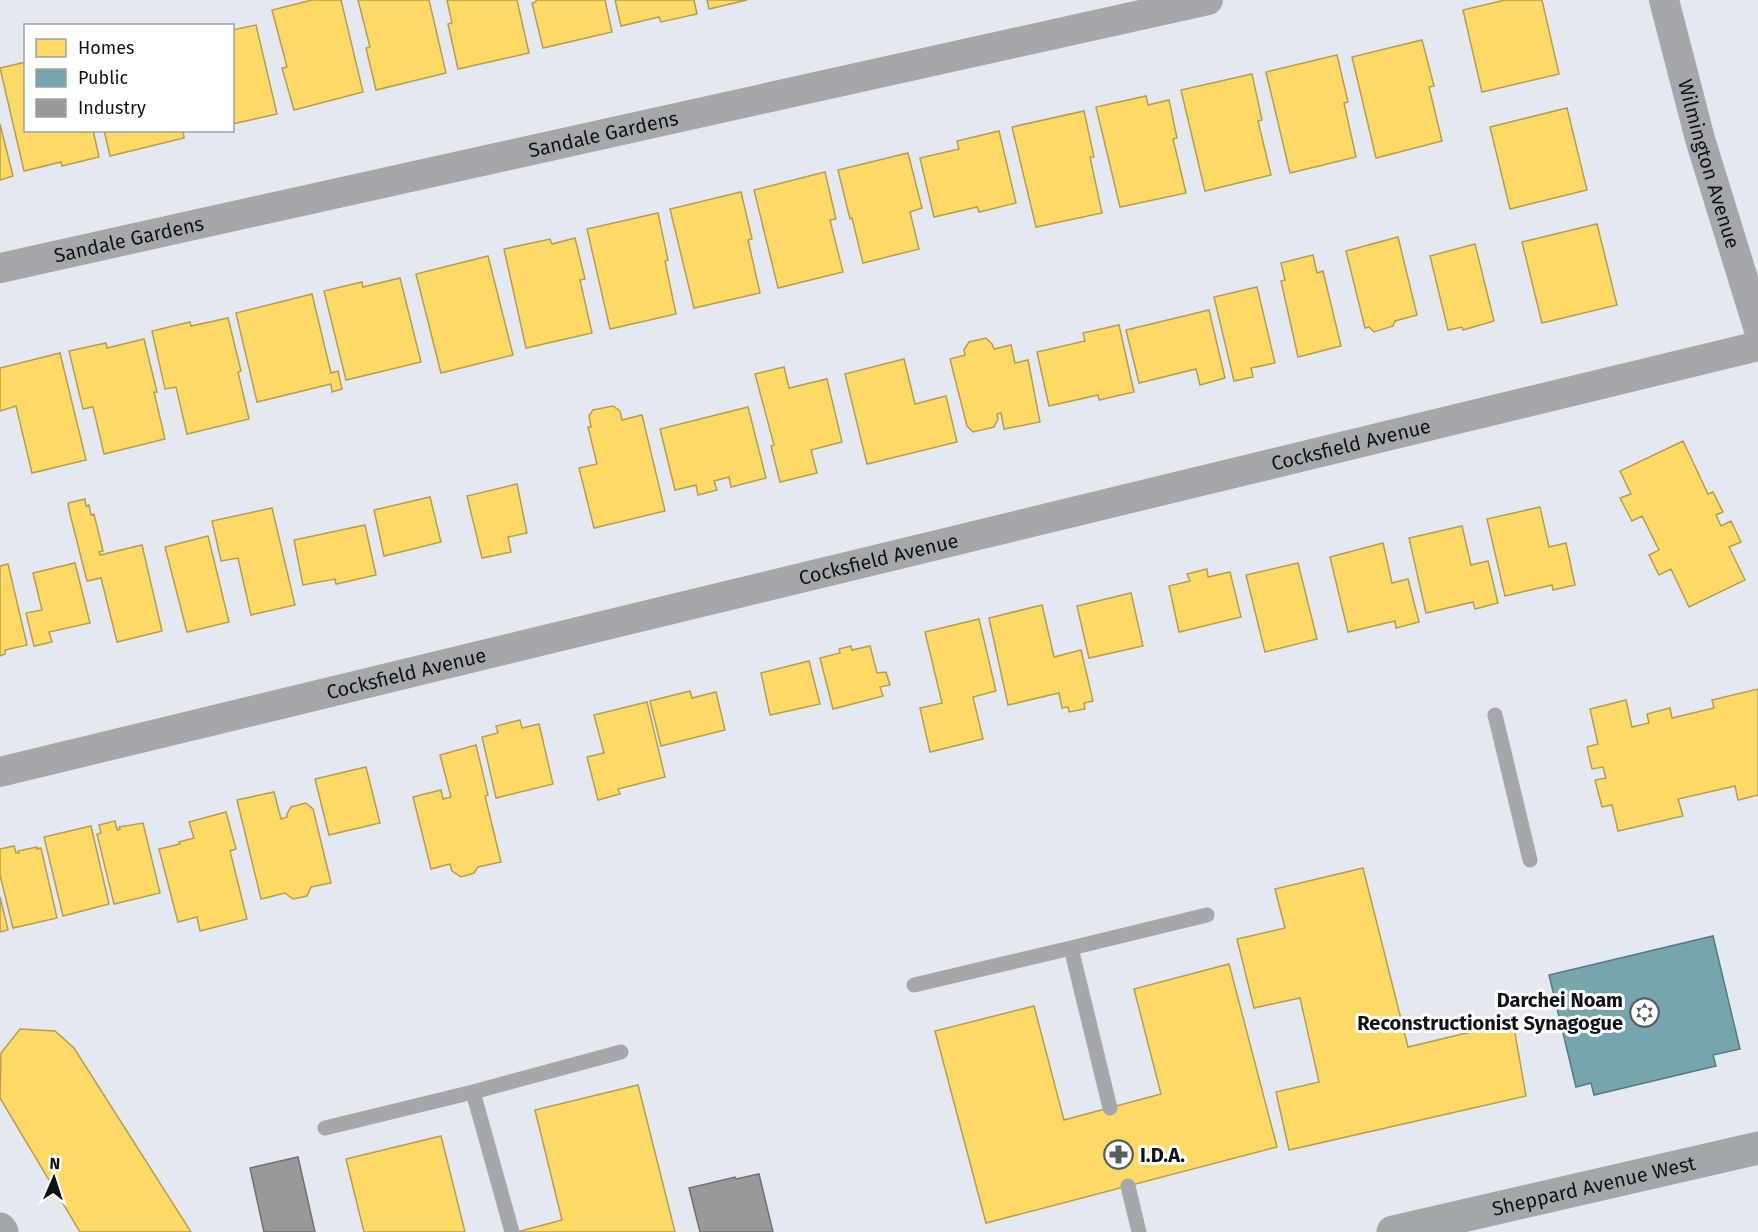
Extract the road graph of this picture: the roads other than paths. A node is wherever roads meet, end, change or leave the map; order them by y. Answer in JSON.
{"nodes":[{"id":1,"x":1208,"y":0,"type":"edge"},
{"id":2,"x":1664,"y":0,"type":"edge"},
{"id":3,"x":0,"y":268,"type":"edge"},
{"id":4,"x":1758,"y":327,"type":"edge"},
{"id":5,"x":1758,"y":346,"type":"edge"},
{"id":6,"x":1495,"y":715,"type":"dead end"},
{"id":7,"x":0,"y":772,"type":"edge"},
{"id":8,"x":1530,"y":860,"type":"dead end"},
{"id":9,"x":1207,"y":915,"type":"dead end"},
{"id":10,"x":1071,"y":948,"type":"junction"},
{"id":11,"x":914,"y":985,"type":"dead end"},
{"id":12,"x":621,"y":1052,"type":"dead end"},
{"id":13,"x":473,"y":1092,"type":"junction"},
{"id":14,"x":1110,"y":1108,"type":"dead end"},
{"id":15,"x":325,"y":1128,"type":"dead end"},
{"id":16,"x":1758,"y":1148,"type":"edge"},
{"id":17,"x":1128,"y":1186,"type":"dead end"},
{"id":18,"x":512,"y":1232,"type":"edge"},
{"id":19,"x":1139,"y":1232,"type":"edge"},
{"id":20,"x":1393,"y":1232,"type":"edge"}],
"edges":[{"from":1,"to":3,"type":"street","name":"Sandale Gardens"},
{"from":2,"to":4,"type":"street","name":"Wilmington Avenue"},
{"from":5,"to":7,"type":"street","name":"Cocksfield Avenue"},
{"from":6,"to":8,"type":"lane"},
{"from":9,"to":10,"type":"lane"},
{"from":10,"to":11,"type":"lane"},
{"from":10,"to":14,"type":"lane"},
{"from":12,"to":13,"type":"lane"},
{"from":13,"to":15,"type":"lane"},
{"from":13,"to":18,"type":"lane"},
{"from":16,"to":20,"type":"main road","name":"Sheppard Avenue West"},
{"from":17,"to":19,"type":"lane"}]}
